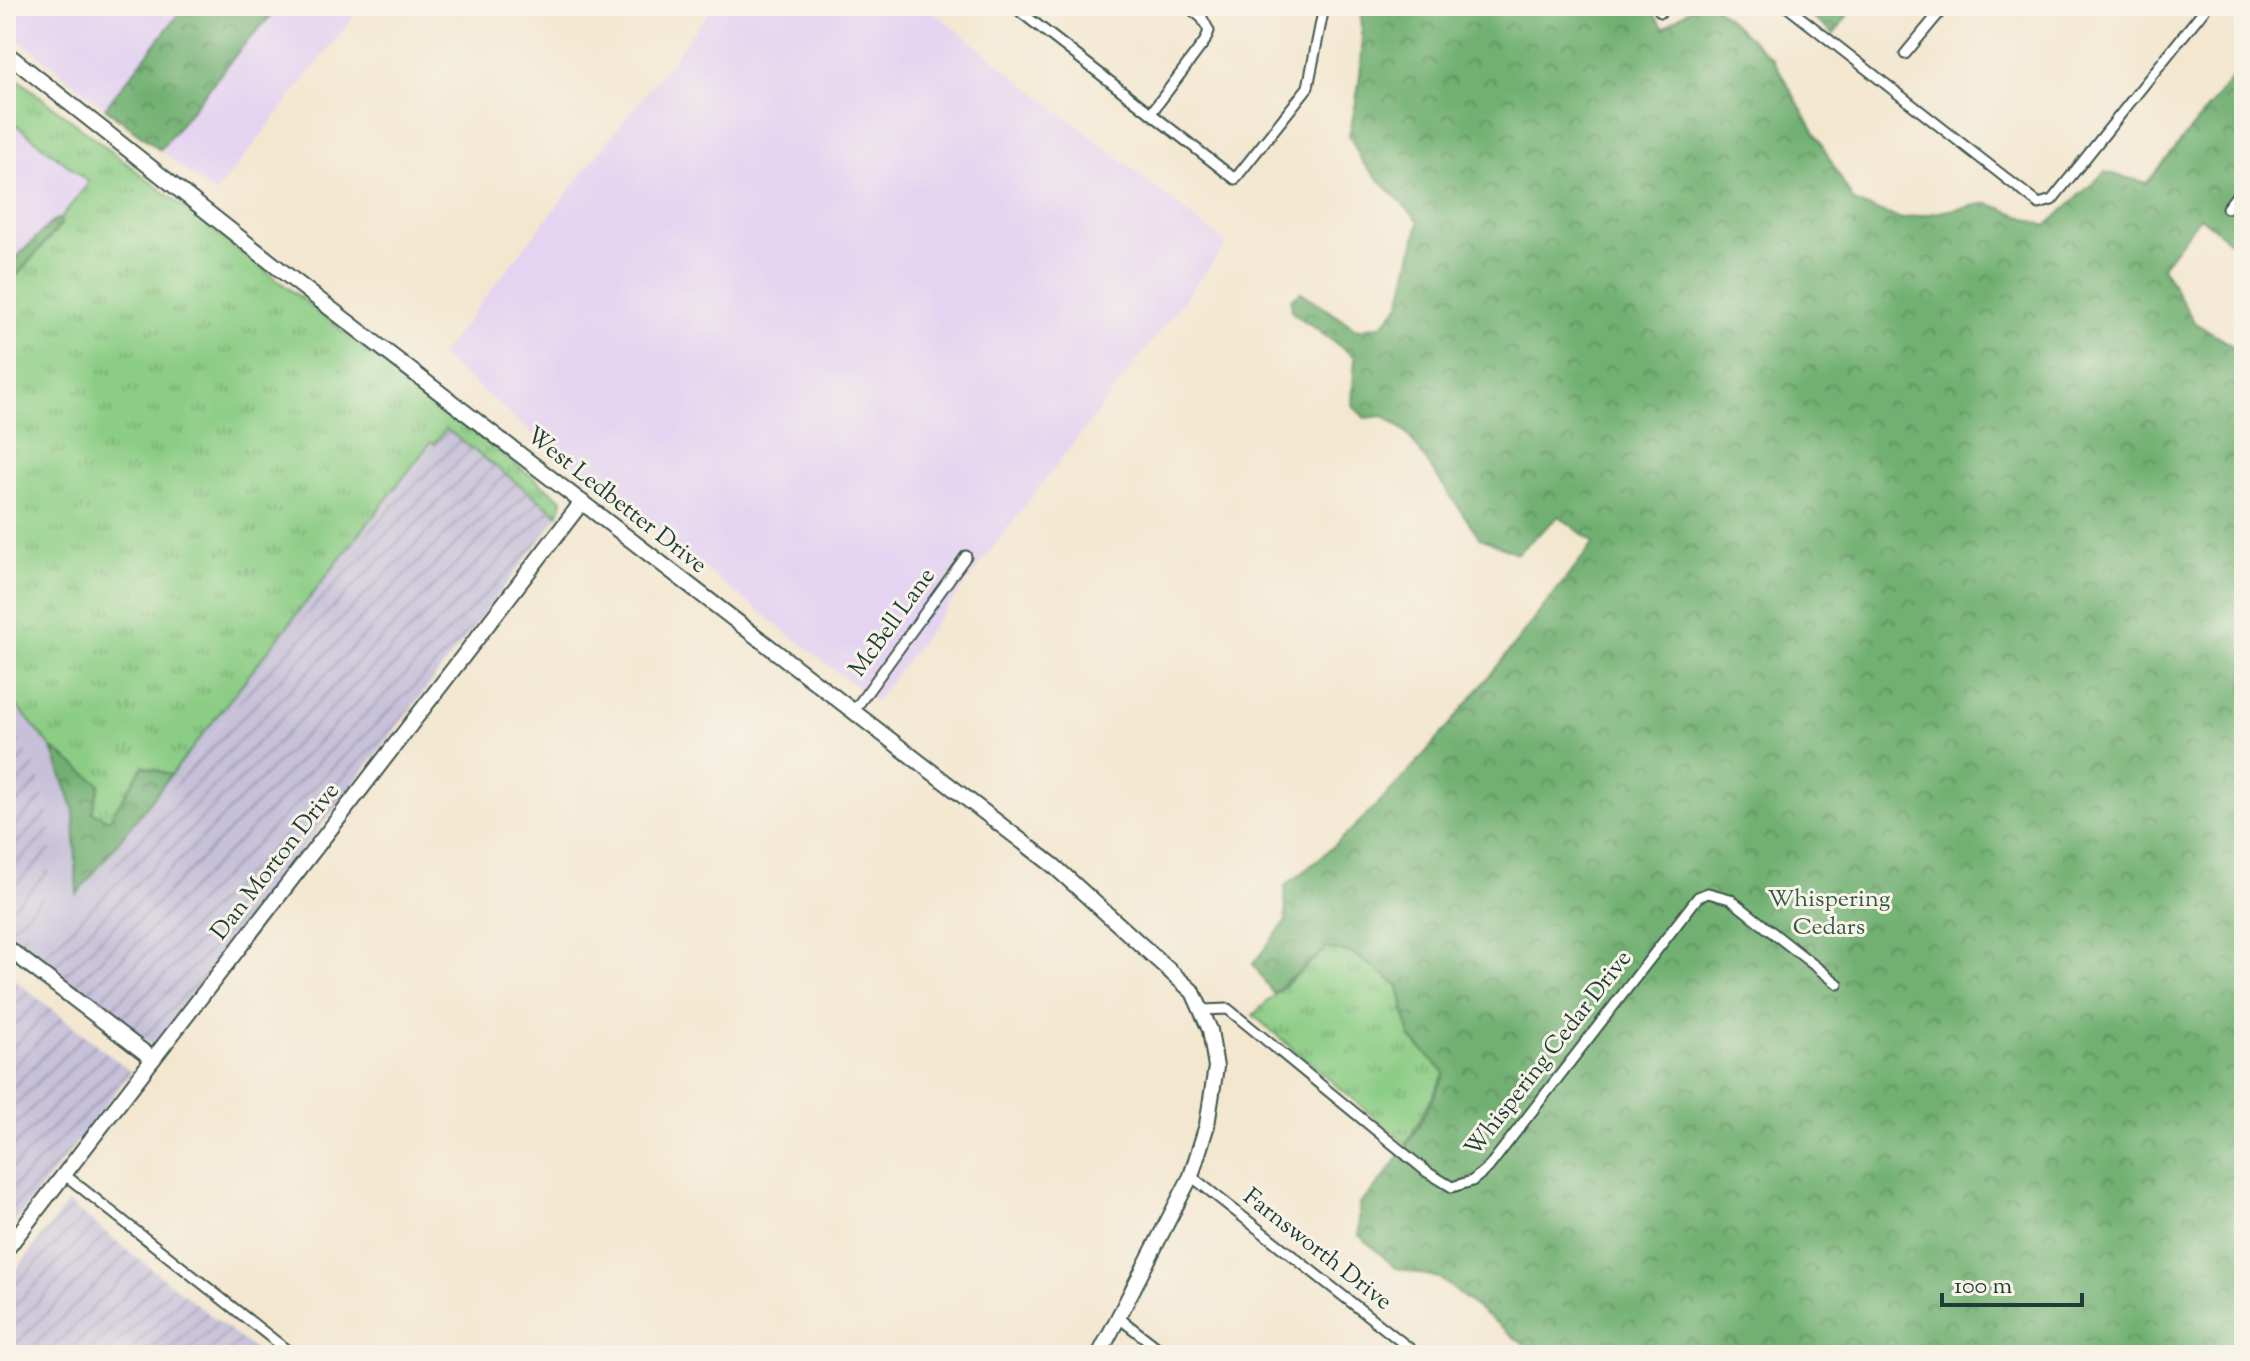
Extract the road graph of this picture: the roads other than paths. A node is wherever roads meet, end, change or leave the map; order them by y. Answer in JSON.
{"nodes":[{"id":1,"x":1013,"y":6,"type":"edge"},
{"id":2,"x":1187,"y":6,"type":"edge"},
{"id":3,"x":1320,"y":6,"type":"edge"},
{"id":4,"x":1786,"y":6,"type":"edge"},
{"id":5,"x":1945,"y":6,"type":"edge"},
{"id":6,"x":2207,"y":6,"type":"edge"},
{"id":7,"x":6,"y":53,"type":"edge"},
{"id":8,"x":1905,"y":54,"type":"dead end"},
{"id":9,"x":1151,"y":113,"type":"junction"},
{"id":10,"x":2244,"y":186,"type":"edge"},
{"id":11,"x":2227,"y":208,"type":"dead end"},
{"id":12,"x":582,"y":502,"type":"junction"},
{"id":13,"x":966,"y":556,"type":"dead end"},
{"id":14,"x":853,"y":712,"type":"junction"},
{"id":15,"x":6,"y":947,"type":"edge"},
{"id":16,"x":1838,"y":984,"type":"dead end"},
{"id":17,"x":1202,"y":1010,"type":"junction"},
{"id":18,"x":153,"y":1059,"type":"junction"},
{"id":19,"x":65,"y":1175,"type":"junction"},
{"id":20,"x":1191,"y":1176,"type":"junction"},
{"id":21,"x":6,"y":1250,"type":"edge"},
{"id":22,"x":1119,"y":1318,"type":"junction"},
{"id":23,"x":293,"y":1355,"type":"edge"},
{"id":24,"x":1099,"y":1355,"type":"edge"},
{"id":25,"x":1167,"y":1355,"type":"edge"},
{"id":26,"x":1418,"y":1355,"type":"edge"}],
"edges":[{"from":1,"to":9,"type":"street"},
{"from":2,"to":9,"type":"street"},
{"from":3,"to":9,"type":"street"},
{"from":4,"to":6,"type":"street"},
{"from":5,"to":8,"type":"street"},
{"from":7,"to":12,"type":"street","name":"West Ledbetter Drive"},
{"from":10,"to":11,"type":"street"},
{"from":12,"to":14,"type":"street","name":"West Ledbetter Drive"},
{"from":12,"to":18,"type":"street","name":"Dan Morton Drive"},
{"from":13,"to":14,"type":"street","name":"McBell Lane"},
{"from":14,"to":17,"type":"street","name":"West Ledbetter Drive"},
{"from":15,"to":18,"type":"street"},
{"from":16,"to":17,"type":"street","name":"Whispering Cedar Drive"},
{"from":17,"to":20,"type":"street"},
{"from":18,"to":19,"type":"street","name":"Dan Morton Drive"},
{"from":19,"to":21,"type":"street","name":"Dan Morton Drive"},
{"from":19,"to":23,"type":"street"},
{"from":20,"to":22,"type":"street"},
{"from":20,"to":26,"type":"street","name":"Farnsworth Drive"},
{"from":22,"to":24,"type":"street"},
{"from":22,"to":25,"type":"street"}]}
